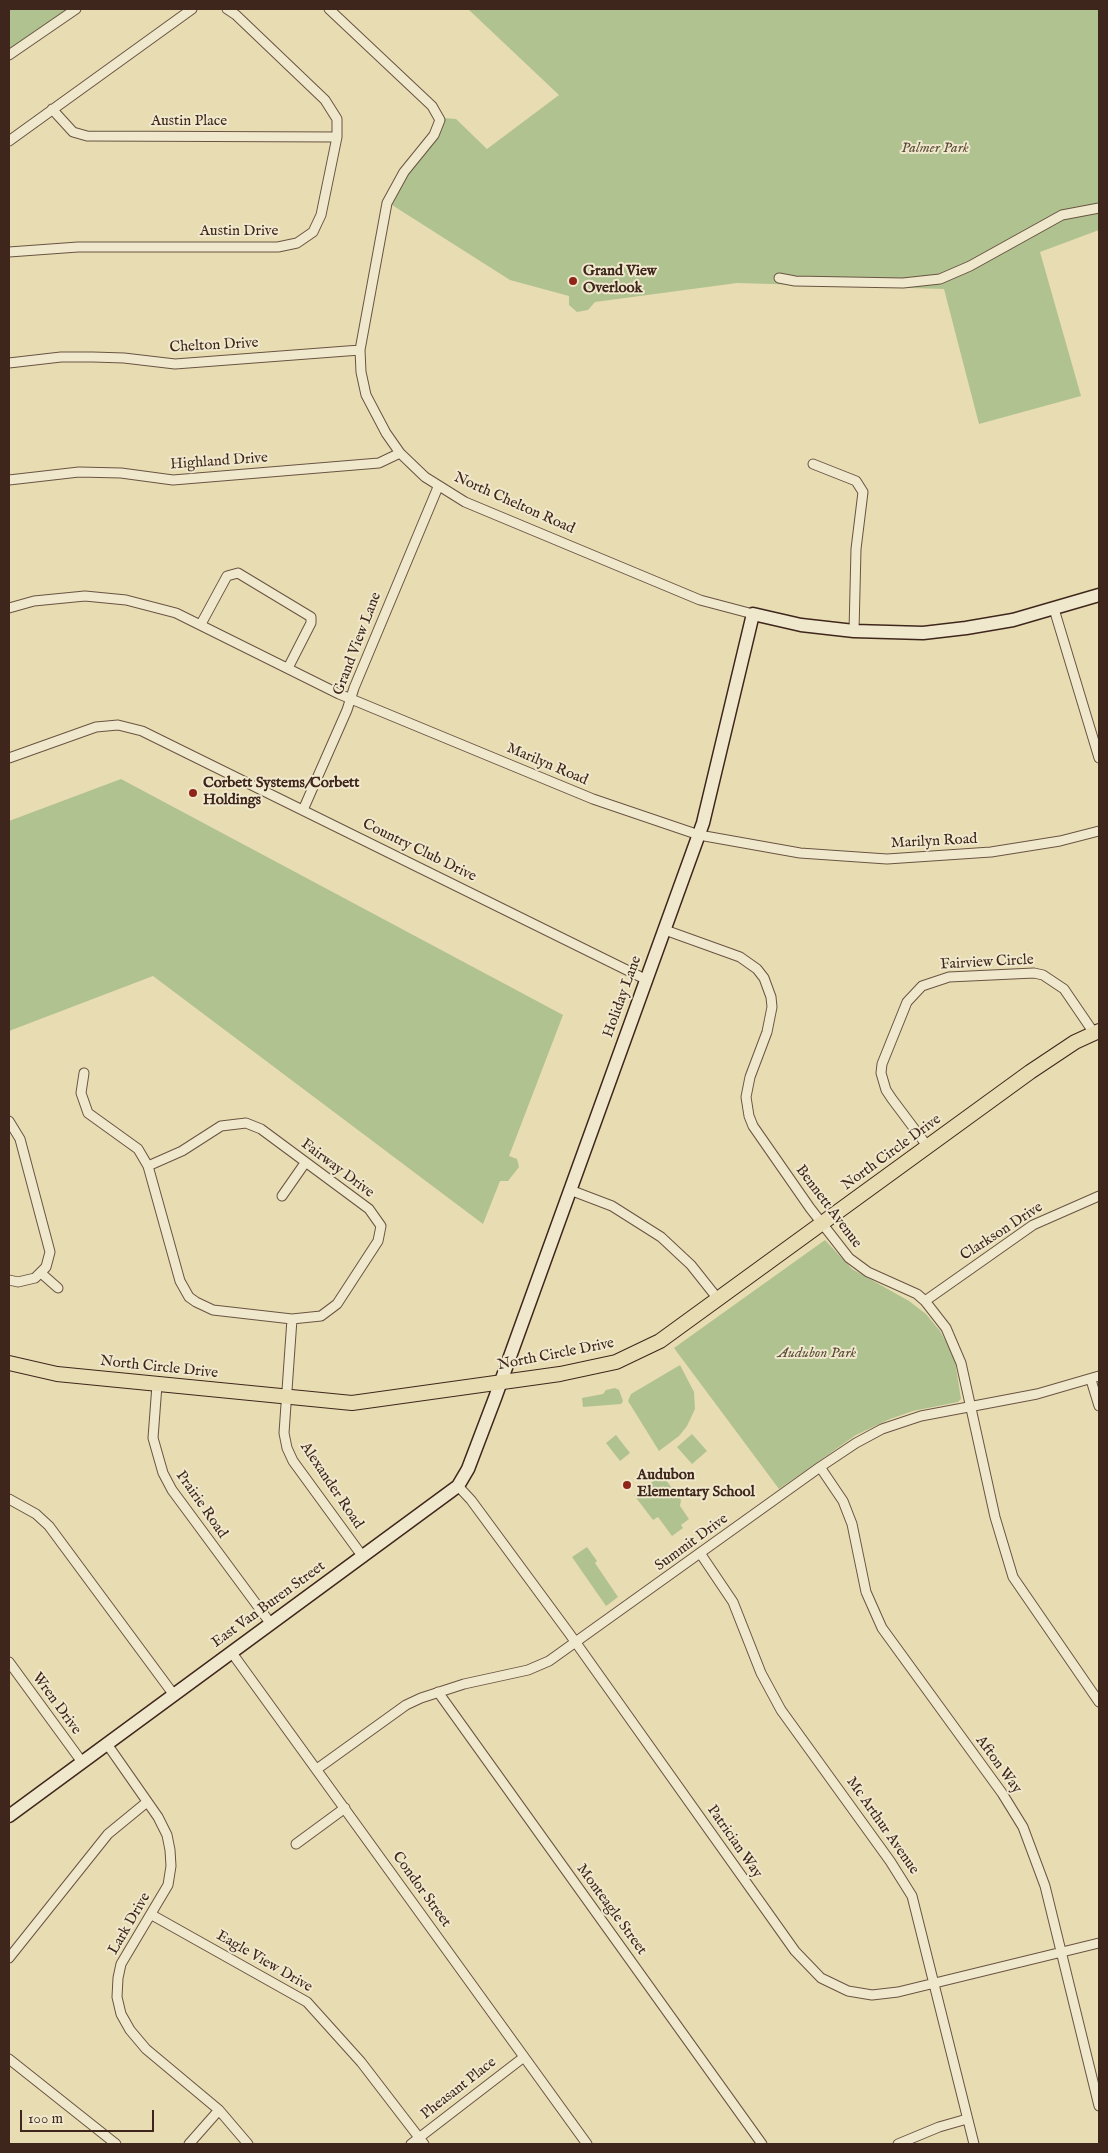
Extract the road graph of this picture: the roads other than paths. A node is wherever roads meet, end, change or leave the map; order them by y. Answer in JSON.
{"nodes":[{"id":1,"x":76,"y":9,"type":"edge"},
{"id":2,"x":192,"y":9,"type":"edge"},
{"id":3,"x":227,"y":9,"type":"edge"},
{"id":4,"x":329,"y":9,"type":"edge"},
{"id":5,"x":9,"y":55,"type":"edge"},
{"id":6,"x":52,"y":109,"type":"junction"},
{"id":7,"x":337,"y":137,"type":"junction"},
{"id":8,"x":9,"y":141,"type":"edge"},
{"id":9,"x":1099,"y":208,"type":"edge"},
{"id":10,"x":9,"y":252,"type":"edge"},
{"id":11,"x":779,"y":278,"type":"dead end"},
{"id":12,"x":360,"y":350,"type":"junction"},
{"id":13,"x":9,"y":363,"type":"edge"},
{"id":14,"x":400,"y":453,"type":"junction"},
{"id":15,"x":813,"y":464,"type":"dead end"},
{"id":16,"x":9,"y":480,"type":"edge"},
{"id":17,"x":438,"y":487,"type":"junction"},
{"id":18,"x":1099,"y":595,"type":"edge"},
{"id":19,"x":9,"y":608,"type":"edge"},
{"id":20,"x":1054,"y":610,"type":"junction"},
{"id":21,"x":753,"y":614,"type":"junction"},
{"id":22,"x":201,"y":624,"type":"junction"},
{"id":23,"x":854,"y":631,"type":"junction"},
{"id":24,"x":288,"y":668,"type":"junction"},
{"id":25,"x":351,"y":699,"type":"junction"},
{"id":26,"x":9,"y":758,"type":"edge"},
{"id":27,"x":1099,"y":758,"type":"edge"},
{"id":28,"x":303,"y":810,"type":"junction"},
{"id":29,"x":1099,"y":831,"type":"edge"},
{"id":30,"x":699,"y":835,"type":"junction"},
{"id":31,"x":665,"y":930,"type":"junction"},
{"id":32,"x":647,"y":980,"type":"junction"},
{"id":33,"x":1096,"y":1032,"type":"edge"},
{"id":34,"x":84,"y":1073,"type":"dead end"},
{"id":35,"x":9,"y":1121,"type":"edge"},
{"id":36,"x":928,"y":1147,"type":"junction"},
{"id":37,"x":305,"y":1163,"type":"junction"},
{"id":38,"x":148,"y":1166,"type":"junction"},
{"id":39,"x":570,"y":1190,"type":"junction"},
{"id":40,"x":282,"y":1196,"type":"dead end"},
{"id":41,"x":1099,"y":1196,"type":"edge"},
{"id":42,"x":821,"y":1223,"type":"junction"},
{"id":43,"x":391,"y":1224,"type":"dead end"},
{"id":44,"x":381,"y":1226,"type":"junction"},
{"id":45,"x":41,"y":1273,"type":"junction"},
{"id":46,"x":9,"y":1280,"type":"edge"},
{"id":47,"x":58,"y":1288,"type":"dead end"},
{"id":48,"x":718,"y":1299,"type":"junction"},
{"id":49,"x":925,"y":1300,"type":"junction"},
{"id":50,"x":292,"y":1319,"type":"junction"},
{"id":51,"x":9,"y":1363,"type":"edge"},
{"id":52,"x":1095,"y":1378,"type":"edge"},
{"id":53,"x":500,"y":1383,"type":"junction"},
{"id":54,"x":157,"y":1385,"type":"junction"},
{"id":55,"x":287,"y":1398,"type":"junction"},
{"id":56,"x":969,"y":1406,"type":"junction"},
{"id":57,"x":1099,"y":1406,"type":"edge"},
{"id":58,"x":820,"y":1467,"type":"junction"},
{"id":59,"x":458,"y":1486,"type":"junction"},
{"id":60,"x":9,"y":1499,"type":"edge"},
{"id":61,"x":700,"y":1553,"type":"junction"},
{"id":62,"x":363,"y":1557,"type":"junction"},
{"id":63,"x":271,"y":1624,"type":"junction"},
{"id":64,"x":576,"y":1643,"type":"junction"},
{"id":65,"x":232,"y":1653,"type":"junction"},
{"id":66,"x":9,"y":1662,"type":"edge"},
{"id":67,"x":438,"y":1692,"type":"junction"},
{"id":68,"x":174,"y":1695,"type":"junction"},
{"id":69,"x":1099,"y":1702,"type":"edge"},
{"id":70,"x":107,"y":1744,"type":"junction"},
{"id":71,"x":82,"y":1762,"type":"junction"},
{"id":72,"x":317,"y":1769,"type":"junction"},
{"id":73,"x":148,"y":1802,"type":"junction"},
{"id":74,"x":345,"y":1808,"type":"junction"},
{"id":75,"x":9,"y":1816,"type":"edge"},
{"id":76,"x":296,"y":1844,"type":"dead end"},
{"id":77,"x":152,"y":1915,"type":"junction"},
{"id":78,"x":1099,"y":1943,"type":"edge"},
{"id":79,"x":1062,"y":1952,"type":"junction"},
{"id":80,"x":9,"y":1958,"type":"edge"},
{"id":81,"x":934,"y":1983,"type":"junction"},
{"id":82,"x":524,"y":2057,"type":"junction"},
{"id":83,"x":9,"y":2059,"type":"edge"},
{"id":84,"x":1099,"y":2106,"type":"edge"},
{"id":85,"x":219,"y":2110,"type":"junction"},
{"id":86,"x":967,"y":2119,"type":"junction"},
{"id":87,"x":421,"y":2141,"type":"edge"},
{"id":88,"x":116,"y":2144,"type":"edge"},
{"id":89,"x":189,"y":2144,"type":"edge"},
{"id":90,"x":248,"y":2144,"type":"edge"},
{"id":91,"x":411,"y":2144,"type":"edge"},
{"id":92,"x":587,"y":2144,"type":"edge"},
{"id":93,"x":762,"y":2144,"type":"edge"},
{"id":94,"x":898,"y":2144,"type":"edge"},
{"id":95,"x":974,"y":2144,"type":"edge"}],
"edges":[{"from":1,"to":5,"type":"street"},
{"from":2,"to":6,"type":"street"},
{"from":3,"to":7,"type":"street","name":"Austin Drive"},
{"from":4,"to":12,"type":"street","name":"North Chelton Road"},
{"from":6,"to":7,"type":"street","name":"Austin Place"},
{"from":6,"to":8,"type":"street"},
{"from":7,"to":10,"type":"street","name":"Austin Drive"},
{"from":9,"to":11,"type":"street"},
{"from":12,"to":13,"type":"street","name":"Chelton Drive"},
{"from":12,"to":14,"type":"street","name":"North Chelton Road"},
{"from":14,"to":16,"type":"street","name":"Highland Drive"},
{"from":14,"to":17,"type":"street","name":"North Chelton Road"},
{"from":15,"to":23,"type":"street"},
{"from":17,"to":21,"type":"street","name":"North Chelton Road"},
{"from":17,"to":25,"type":"street","name":"Grand View Lane"},
{"from":18,"to":20,"type":"street","name":"North Chelton Road"},
{"from":19,"to":22,"type":"street","name":"Marilyn Road"},
{"from":20,"to":23,"type":"street","name":"North Chelton Road"},
{"from":20,"to":27,"type":"street"},
{"from":21,"to":23,"type":"street","name":"North Chelton Road"},
{"from":21,"to":30,"type":"street","name":"Holiday Lane"},
{"from":22,"to":24,"type":"street","name":"Marilyn Road"},
{"from":22,"to":24,"type":"street"},
{"from":24,"to":25,"type":"street","name":"Marilyn Road"},
{"from":25,"to":28,"type":"street","name":"Grand View Lane"},
{"from":25,"to":30,"type":"street","name":"Marilyn Road"},
{"from":26,"to":28,"type":"street","name":"Country Club Drive"},
{"from":28,"to":32,"type":"street","name":"Country Club Drive"},
{"from":29,"to":30,"type":"street","name":"Marilyn Road"},
{"from":30,"to":31,"type":"street","name":"Holiday Lane"},
{"from":31,"to":32,"type":"street","name":"Holiday Lane"},
{"from":31,"to":42,"type":"street","name":"Bennett Avenue"},
{"from":32,"to":39,"type":"street","name":"Holiday Lane"},
{"from":33,"to":36,"type":"main road","name":"North Circle Drive"},
{"from":33,"to":36,"type":"street","name":"Fairview Circle"},
{"from":34,"to":38,"type":"street"},
{"from":35,"to":45,"type":"street"},
{"from":36,"to":42,"type":"main road","name":"North Circle Drive"},
{"from":37,"to":38,"type":"street","name":"Fairway Drive"},
{"from":37,"to":40,"type":"street"},
{"from":37,"to":44,"type":"street","name":"Fairway Drive"},
{"from":38,"to":50,"type":"street"},
{"from":39,"to":48,"type":"street"},
{"from":39,"to":53,"type":"street","name":"Holiday Lane"},
{"from":41,"to":49,"type":"street","name":"Clarkson Drive"},
{"from":42,"to":48,"type":"main road","name":"North Circle Drive"},
{"from":42,"to":49,"type":"street","name":"Bennett Avenue"},
{"from":43,"to":44,"type":"street"},
{"from":44,"to":50,"type":"street"},
{"from":45,"to":46,"type":"street"},
{"from":45,"to":47,"type":"street"},
{"from":48,"to":53,"type":"main road","name":"North Circle Drive"},
{"from":49,"to":56,"type":"street","name":"Bennett Avenue"},
{"from":50,"to":55,"type":"street"},
{"from":51,"to":54,"type":"main road","name":"North Circle Drive"},
{"from":52,"to":56,"type":"street","name":"Summit Drive"},
{"from":52,"to":57,"type":"street"},
{"from":53,"to":55,"type":"main road","name":"North Circle Drive"},
{"from":53,"to":59,"type":"street","name":"East Van Buren Street"},
{"from":54,"to":55,"type":"main road","name":"North Circle Drive"},
{"from":54,"to":63,"type":"street","name":"Prairie Road"},
{"from":55,"to":62,"type":"street","name":"Alexander Road"},
{"from":56,"to":58,"type":"street","name":"Summit Drive"},
{"from":56,"to":69,"type":"street","name":"Bennett Avenue"},
{"from":58,"to":61,"type":"street","name":"Summit Drive"},
{"from":58,"to":79,"type":"street","name":"Afton Way"},
{"from":59,"to":62,"type":"street","name":"East Van Buren Street"},
{"from":59,"to":64,"type":"street","name":"Patrician Way"},
{"from":60,"to":68,"type":"street"},
{"from":61,"to":64,"type":"street","name":"Summit Drive"},
{"from":61,"to":81,"type":"street","name":"Mc Arthur Avenue"},
{"from":62,"to":63,"type":"street","name":"East Van Buren Street"},
{"from":63,"to":65,"type":"street","name":"East Van Buren Street"},
{"from":64,"to":67,"type":"street","name":"Summit Drive"},
{"from":64,"to":81,"type":"street","name":"Patrician Way"},
{"from":65,"to":68,"type":"street","name":"East Van Buren Street"},
{"from":65,"to":72,"type":"street","name":"Condor Street"},
{"from":66,"to":71,"type":"street","name":"Wren Drive"},
{"from":67,"to":72,"type":"street","name":"Summit Drive"},
{"from":67,"to":93,"type":"street","name":"Monteagle Street"},
{"from":68,"to":70,"type":"street","name":"East Van Buren Street"},
{"from":70,"to":71,"type":"street","name":"East Van Buren Street"},
{"from":70,"to":73,"type":"street","name":"Lark Drive"},
{"from":71,"to":75,"type":"street","name":"East Van Buren Street"},
{"from":72,"to":74,"type":"street","name":"Condor Street"},
{"from":73,"to":77,"type":"street","name":"Lark Drive"},
{"from":73,"to":80,"type":"street"},
{"from":74,"to":76,"type":"street"},
{"from":74,"to":82,"type":"street","name":"Condor Street"},
{"from":77,"to":85,"type":"street","name":"Lark Drive"},
{"from":77,"to":87,"type":"street","name":"Eagle View Drive"},
{"from":78,"to":79,"type":"street","name":"Patrician Way"},
{"from":79,"to":81,"type":"street","name":"Patrician Way"},
{"from":79,"to":84,"type":"street","name":"Afton Way"},
{"from":81,"to":86,"type":"street","name":"Mc Arthur Avenue"},
{"from":82,"to":87,"type":"street","name":"Pheasant Place"},
{"from":82,"to":92,"type":"street","name":"Condor Street"},
{"from":83,"to":88,"type":"street"},
{"from":85,"to":89,"type":"street"},
{"from":85,"to":90,"type":"street","name":"Lark Drive"},
{"from":86,"to":94,"type":"street"},
{"from":86,"to":95,"type":"street","name":"Mc Arthur Avenue"},
{"from":87,"to":91,"type":"street","name":"Pheasant Place"}]}
